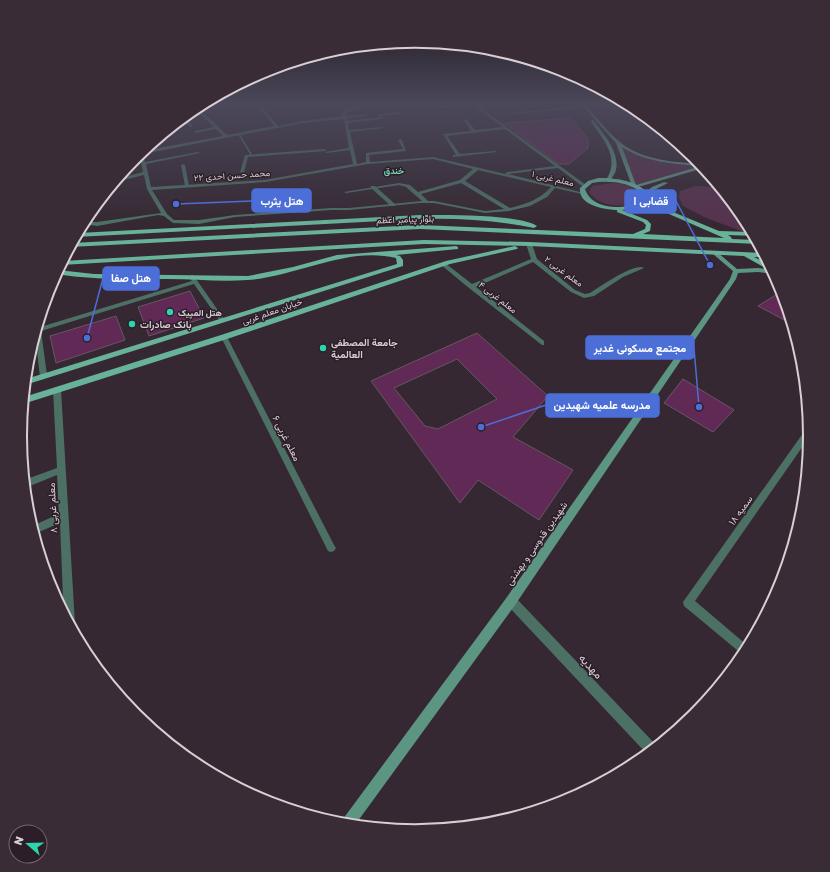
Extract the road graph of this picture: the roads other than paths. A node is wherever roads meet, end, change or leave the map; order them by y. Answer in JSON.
{"nodes":[{"id":1,"x":190,"y":144,"type":"edge"},
{"id":2,"x":245,"y":144,"type":"edge"},
{"id":3,"x":350,"y":144,"type":"edge"},
{"id":4,"x":402,"y":144,"type":"edge"},
{"id":5,"x":450,"y":144,"type":"edge"},
{"id":6,"x":526,"y":144,"type":"edge"},
{"id":7,"x":607,"y":144,"type":"edge"},
{"id":8,"x":619,"y":144,"type":"edge"},
{"id":9,"x":621,"y":144,"type":"edge"},
{"id":10,"x":351,"y":149,"type":"junction"},
{"id":11,"x":152,"y":151,"type":"edge"},
{"id":12,"x":495,"y":152,"type":"dead end"},
{"id":13,"x":198,"y":153,"type":"dead end"},
{"id":14,"x":252,"y":155,"type":"junction"},
{"id":15,"x":458,"y":155,"type":"junction"},
{"id":16,"x":433,"y":158,"type":"junction"},
{"id":17,"x":143,"y":160,"type":"edge"},
{"id":18,"x":144,"y":163,"type":"junction"},
{"id":19,"x":368,"y":163,"type":"junction"},
{"id":20,"x":691,"y":164,"type":"edge"},
{"id":21,"x":183,"y":165,"type":"dead end"},
{"id":22,"x":355,"y":166,"type":"junction"},
{"id":23,"x":558,"y":167,"type":"junction"},
{"id":24,"x":477,"y":168,"type":"junction"},
{"id":25,"x":696,"y":169,"type":"edge"},
{"id":26,"x":242,"y":172,"type":"dead end"},
{"id":27,"x":146,"y":173,"type":"junction"},
{"id":28,"x":502,"y":174,"type":"junction"},
{"id":29,"x":701,"y":174,"type":"edge"},
{"id":30,"x":124,"y":179,"type":"edge"},
{"id":31,"x":608,"y":180,"type":"junction"},
{"id":32,"x":462,"y":181,"type":"junction"},
{"id":33,"x":584,"y":185,"type":"junction"},
{"id":34,"x":187,"y":186,"type":"junction"},
{"id":35,"x":635,"y":186,"type":"junction"},
{"id":36,"x":553,"y":187,"type":"junction"},
{"id":37,"x":373,"y":188,"type":"junction"},
{"id":38,"x":149,"y":190,"type":"junction"},
{"id":39,"x":346,"y":192,"type":"dead end"},
{"id":40,"x":582,"y":193,"type":"junction"},
{"id":41,"x":418,"y":194,"type":"junction"},
{"id":42,"x":647,"y":196,"type":"junction"},
{"id":43,"x":427,"y":202,"type":"junction"},
{"id":44,"x":393,"y":205,"type":"junction"},
{"id":45,"x":608,"y":207,"type":"junction"},
{"id":46,"x":509,"y":210,"type":"junction"},
{"id":47,"x":166,"y":215,"type":"junction"},
{"id":48,"x":90,"y":224,"type":"edge"},
{"id":49,"x":547,"y":232,"type":"junction"},
{"id":50,"x":715,"y":232,"type":"junction"},
{"id":51,"x":746,"y":234,"type":"edge"},
{"id":52,"x":83,"y":235,"type":"edge"},
{"id":53,"x":630,"y":237,"type":"junction"},
{"id":54,"x":738,"y":241,"type":"junction"},
{"id":55,"x":751,"y":242,"type":"edge"},
{"id":56,"x":78,"y":244,"type":"edge"},
{"id":57,"x":504,"y":244,"type":"junction"},
{"id":58,"x":529,"y":244,"type":"junction"},
{"id":59,"x":715,"y":253,"type":"junction"},
{"id":60,"x":386,"y":254,"type":"junction"},
{"id":61,"x":742,"y":254,"type":"junction"},
{"id":62,"x":758,"y":255,"type":"edge"},
{"id":63,"x":534,"y":260,"type":"junction"},
{"id":64,"x":68,"y":263,"type":"edge"},
{"id":65,"x":442,"y":264,"type":"junction"},
{"id":66,"x":763,"y":264,"type":"edge"},
{"id":67,"x":641,"y":268,"type":"dead end"},
{"id":68,"x":388,"y":269,"type":"junction"},
{"id":69,"x":736,"y":271,"type":"junction"},
{"id":70,"x":766,"y":271,"type":"edge"},
{"id":71,"x":63,"y":273,"type":"edge"},
{"id":72,"x":399,"y":279,"type":"junction"},
{"id":73,"x":194,"y":280,"type":"junction"},
{"id":74,"x":471,"y":287,"type":"junction"},
{"id":75,"x":222,"y":320,"type":"junction"},
{"id":76,"x":42,"y":329,"type":"edge"},
{"id":77,"x":224,"y":337,"type":"junction"},
{"id":78,"x":39,"y":340,"type":"edge"},
{"id":79,"x":542,"y":343,"type":"dead end"},
{"id":80,"x":43,"y":375,"type":"junction"},
{"id":81,"x":31,"y":380,"type":"edge"},
{"id":82,"x":57,"y":390,"type":"junction"},
{"id":83,"x":29,"y":399,"type":"edge"},
{"id":84,"x":803,"y":444,"type":"edge"},
{"id":85,"x":61,"y":470,"type":"junction"},
{"id":86,"x":30,"y":482,"type":"edge"},
{"id":87,"x":63,"y":517,"type":"junction"},
{"id":88,"x":38,"y":528,"type":"edge"},
{"id":89,"x":331,"y":548,"type":"dead end"},
{"id":90,"x":64,"y":601,"type":"edge"},
{"id":91,"x":511,"y":601,"type":"junction"},
{"id":92,"x":741,"y":647,"type":"edge"},
{"id":93,"x":648,"y":746,"type":"edge"},
{"id":94,"x":352,"y":819,"type":"edge"}],
"edges":[{"from":1,"to":11,"type":"street"},
{"from":2,"to":14,"type":"street"},
{"from":3,"to":10,"type":"street"},
{"from":4,"to":19,"type":"street"},
{"from":5,"to":15,"type":"street"},
{"from":6,"to":23,"type":"street"},
{"from":7,"to":31,"type":"main road"},
{"from":8,"to":35,"type":"main road"},
{"from":9,"to":20,"type":"main road"},
{"from":10,"to":14,"type":"street"},
{"from":10,"to":22,"type":"street"},
{"from":12,"to":15,"type":"street"},
{"from":13,"to":18,"type":"street"},
{"from":14,"to":26,"type":"street"},
{"from":15,"to":16,"type":"street"},
{"from":16,"to":19,"type":"street","name":"معلم غربی ۱"},
{"from":16,"to":24,"type":"street","name":"معلم غربی ۱"},
{"from":17,"to":18,"type":"street"},
{"from":18,"to":27,"type":"street"},
{"from":19,"to":22,"type":"street","name":"معلم غربی ۱"},
{"from":21,"to":34,"type":"street"},
{"from":22,"to":34,"type":"street","name":"۲۲ محمد حسن احدی"},
{"from":23,"to":28,"type":"street"},
{"from":23,"to":33,"type":"street"},
{"from":24,"to":28,"type":"street","name":"معلم غربی ۱"},
{"from":24,"to":32,"type":"street"},
{"from":25,"to":35,"type":"main road"},
{"from":27,"to":30,"type":"street"},
{"from":27,"to":38,"type":"street"},
{"from":28,"to":36,"type":"street","name":"معلم غربی ۱"},
{"from":29,"to":42,"type":"main road"},
{"from":31,"to":33,"type":"main road"},
{"from":31,"to":35,"type":"main road"},
{"from":32,"to":41,"type":"street"},
{"from":32,"to":46,"type":"street"},
{"from":33,"to":40,"type":"main road"},
{"from":34,"to":38,"type":"street","name":"۲۲ محمد حسن احدی"},
{"from":35,"to":42,"type":"main road"},
{"from":36,"to":40,"type":"street","name":"معلم غربی ۱"},
{"from":36,"to":46,"type":"street"},
{"from":37,"to":39,"type":"street"},
{"from":37,"to":41,"type":"street"},
{"from":37,"to":44,"type":"street"},
{"from":38,"to":47,"type":"street"},
{"from":40,"to":45,"type":"main road"},
{"from":41,"to":43,"type":"street"},
{"from":42,"to":45,"type":"main road"},
{"from":42,"to":50,"type":"main road"},
{"from":43,"to":44,"type":"street"},
{"from":43,"to":46,"type":"street"},
{"from":44,"to":47,"type":"street"},
{"from":45,"to":53,"type":"main road"},
{"from":47,"to":48,"type":"street"},
{"from":49,"to":52,"type":"main road"},
{"from":49,"to":53,"type":"main road","name":"بلوار پیامبر اعظم"},
{"from":49,"to":56,"type":"main road","name":"بلوار پیامبر اعظم"},
{"from":50,"to":51,"type":"main road"},
{"from":50,"to":54,"type":"main road"},
{"from":53,"to":54,"type":"main road","name":"بلوار پیامبر اعظم"},
{"from":54,"to":55,"type":"main road","name":"بلوار پیامبر اعظم"},
{"from":57,"to":58,"type":"main road"},
{"from":57,"to":60,"type":"main road"},
{"from":57,"to":64,"type":"main road"},
{"from":58,"to":59,"type":"main road"},
{"from":58,"to":63,"type":"street","name":"معلم غربی ۲"},
{"from":58,"to":65,"type":"main road","name":"خیابان معلم غربی"},
{"from":59,"to":61,"type":"main road"},
{"from":59,"to":69,"type":"main road"},
{"from":60,"to":68,"type":"main road","name":"خیابان معلم غربی"},
{"from":60,"to":73,"type":"main road"},
{"from":61,"to":62,"type":"main road"},
{"from":61,"to":66,"type":"main road"},
{"from":63,"to":67,"type":"street","name":"معلم غربی ۲"},
{"from":63,"to":74,"type":"street"},
{"from":65,"to":72,"type":"main road","name":"خیابان معلم غربی"},
{"from":65,"to":74,"type":"street","name":"معلم غربی ۴"},
{"from":68,"to":72,"type":"main road"},
{"from":68,"to":75,"type":"main road","name":"خیابان معلم غربی"},
{"from":69,"to":70,"type":"main road"},
{"from":69,"to":91,"type":"main road","name":"شهیدین قدوسی و بهشتی"},
{"from":71,"to":73,"type":"main road"},
{"from":72,"to":77,"type":"main road","name":"خیابان معلم غربی"},
{"from":73,"to":75,"type":"street"},
{"from":73,"to":76,"type":"street"},
{"from":74,"to":79,"type":"street","name":"معلم غربی ۴"},
{"from":75,"to":80,"type":"main road","name":"خیابان معلم غربی"},
{"from":77,"to":82,"type":"main road","name":"خیابان معلم غربی"},
{"from":77,"to":89,"type":"street","name":"معلم غربی ۶"},
{"from":78,"to":80,"type":"street"},
{"from":80,"to":81,"type":"main road","name":"خیابان معلم غربی"},
{"from":82,"to":83,"type":"main road","name":"خیابان معلم غربی"},
{"from":82,"to":85,"type":"street","name":"معلم غربی ۸"},
{"from":84,"to":92,"type":"street","name":"سمیه ۱۸"},
{"from":85,"to":86,"type":"street"},
{"from":85,"to":87,"type":"street","name":"معلم غربی ۸"},
{"from":87,"to":88,"type":"street"},
{"from":87,"to":90,"type":"street","name":"معلم غربی ۸"},
{"from":91,"to":93,"type":"street","name":"مهدیه"},
{"from":91,"to":94,"type":"main road","name":"شهیدین قدوسی و بهشتی"}]}
